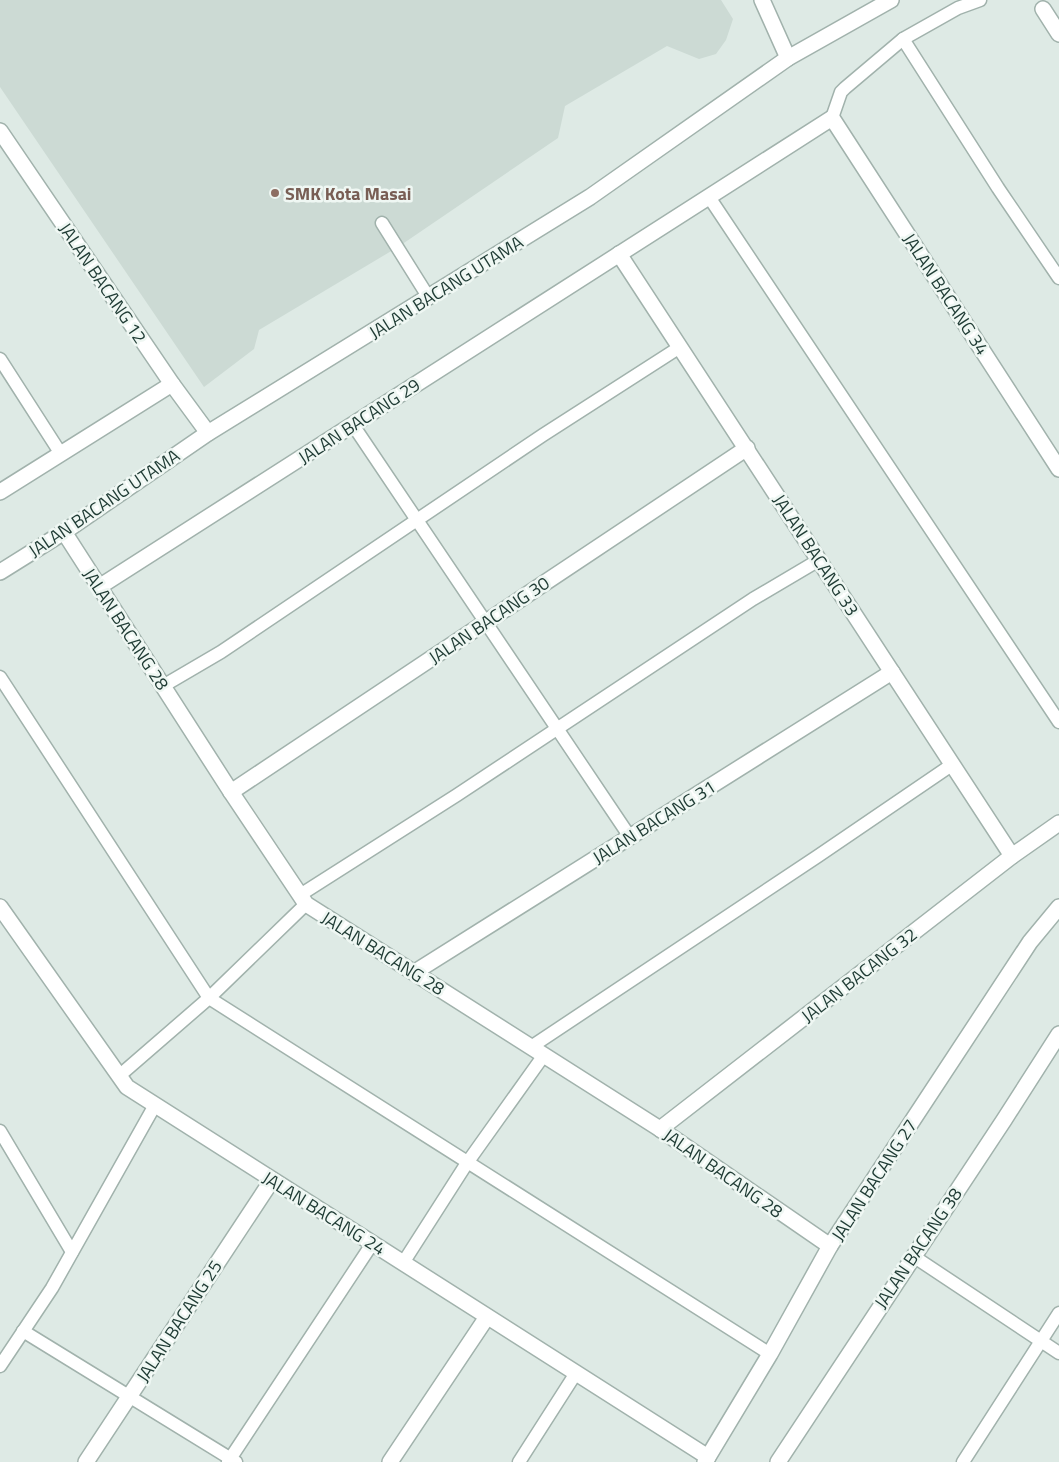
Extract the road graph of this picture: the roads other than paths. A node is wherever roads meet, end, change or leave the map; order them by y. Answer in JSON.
{"nodes":[{"id":1,"x":762,"y":0,"type":"edge"},
{"id":2,"x":891,"y":0,"type":"edge"},
{"id":3,"x":980,"y":0,"type":"edge"},
{"id":4,"x":1040,"y":5,"type":"edge"},
{"id":5,"x":1059,"y":34,"type":"edge"},
{"id":6,"x":903,"y":39,"type":"junction"},
{"id":7,"x":788,"y":58,"type":"junction"},
{"id":8,"x":832,"y":118,"type":"junction"},
{"id":9,"x":0,"y":131,"type":"edge"},
{"id":10,"x":709,"y":197,"type":"junction"},
{"id":11,"x":382,"y":224,"type":"dead end"},
{"id":12,"x":619,"y":254,"type":"junction"},
{"id":13,"x":1059,"y":278,"type":"edge"},
{"id":14,"x":428,"y":298,"type":"junction"},
{"id":15,"x":680,"y":347,"type":"junction"},
{"id":16,"x":0,"y":359,"type":"edge"},
{"id":17,"x":172,"y":384,"type":"junction"},
{"id":18,"x":352,"y":425,"type":"junction"},
{"id":19,"x":208,"y":433,"type":"junction"},
{"id":20,"x":747,"y":448,"type":"junction"},
{"id":21,"x":62,"y":454,"type":"junction"},
{"id":22,"x":1059,"y":470,"type":"edge"},
{"id":23,"x":0,"y":492,"type":"edge"},
{"id":24,"x":417,"y":520,"type":"junction"},
{"id":25,"x":64,"y":532,"type":"junction"},
{"id":26,"x":819,"y":560,"type":"junction"},
{"id":27,"x":0,"y":572,"type":"edge"},
{"id":28,"x":99,"y":587,"type":"junction"},
{"id":29,"x":486,"y":623,"type":"junction"},
{"id":30,"x":892,"y":672,"type":"junction"},
{"id":31,"x":0,"y":677,"type":"edge"},
{"id":32,"x":163,"y":686,"type":"junction"},
{"id":33,"x":1059,"y":722,"type":"edge"},
{"id":34,"x":557,"y":729,"type":"junction"},
{"id":35,"x":953,"y":764,"type":"junction"},
{"id":36,"x":231,"y":792,"type":"junction"},
{"id":37,"x":1059,"y":823,"type":"edge"},
{"id":38,"x":630,"y":837,"type":"junction"},
{"id":39,"x":1012,"y":856,"type":"junction"},
{"id":40,"x":303,"y":899,"type":"junction"},
{"id":41,"x":0,"y":907,"type":"edge"},
{"id":42,"x":1059,"y":907,"type":"edge"},
{"id":43,"x":415,"y":972,"type":"junction"},
{"id":44,"x":209,"y":998,"type":"junction"},
{"id":45,"x":1059,"y":1034,"type":"edge"},
{"id":46,"x":531,"y":1047,"type":"junction"},
{"id":47,"x":544,"y":1056,"type":"junction"},
{"id":48,"x":119,"y":1076,"type":"junction"},
{"id":49,"x":155,"y":1105,"type":"junction"},
{"id":50,"x":660,"y":1129,"type":"junction"},
{"id":51,"x":0,"y":1131,"type":"edge"},
{"id":52,"x":467,"y":1162,"type":"junction"},
{"id":53,"x":272,"y":1180,"type":"junction"},
{"id":54,"x":372,"y":1244,"type":"junction"},
{"id":55,"x":830,"y":1246,"type":"junction"},
{"id":56,"x":72,"y":1252,"type":"junction"},
{"id":57,"x":913,"y":1256,"type":"junction"},
{"id":58,"x":403,"y":1263,"type":"junction"},
{"id":59,"x":1059,"y":1313,"type":"edge"},
{"id":60,"x":487,"y":1317,"type":"junction"},
{"id":61,"x":23,"y":1331,"type":"junction"},
{"id":62,"x":1041,"y":1341,"type":"junction"},
{"id":63,"x":770,"y":1354,"type":"junction"},
{"id":64,"x":1059,"y":1354,"type":"edge"},
{"id":65,"x":0,"y":1366,"type":"edge"},
{"id":66,"x":576,"y":1373,"type":"junction"},
{"id":67,"x":130,"y":1396,"type":"junction"},
{"id":68,"x":706,"y":1459,"type":"edge"},
{"id":69,"x":232,"y":1461,"type":"edge"},
{"id":70,"x":86,"y":1462,"type":"edge"},
{"id":71,"x":390,"y":1462,"type":"edge"},
{"id":72,"x":519,"y":1462,"type":"edge"},
{"id":73,"x":778,"y":1462,"type":"edge"},
{"id":74,"x":963,"y":1462,"type":"edge"}],
"edges":[{"from":1,"to":7,"type":"street"},
{"from":2,"to":7,"type":"street","name":"JALAN BACANG UTAMA"},
{"from":3,"to":6,"type":"lane"},
{"from":4,"to":5,"type":"street"},
{"from":6,"to":8,"type":"lane"},
{"from":6,"to":13,"type":"lane"},
{"from":7,"to":14,"type":"street","name":"JALAN BACANG UTAMA"},
{"from":8,"to":10,"type":"street","name":"JALAN BACANG 29"},
{"from":8,"to":22,"type":"street","name":"JALAN BACANG 34"},
{"from":9,"to":17,"type":"street","name":"JALAN BACANG 12"},
{"from":10,"to":12,"type":"street","name":"JALAN BACANG 29"},
{"from":10,"to":33,"type":"lane"},
{"from":11,"to":14,"type":"lane"},
{"from":12,"to":15,"type":"street","name":"JALAN BACANG 33"},
{"from":12,"to":18,"type":"street","name":"JALAN BACANG 29"},
{"from":14,"to":19,"type":"street","name":"JALAN BACANG UTAMA"},
{"from":15,"to":20,"type":"street","name":"JALAN BACANG 33"},
{"from":15,"to":24,"type":"lane"},
{"from":16,"to":21,"type":"lane"},
{"from":17,"to":19,"type":"street","name":"JALAN BACANG 12"},
{"from":17,"to":21,"type":"street"},
{"from":18,"to":24,"type":"lane"},
{"from":18,"to":28,"type":"street","name":"JALAN BACANG 29"},
{"from":19,"to":25,"type":"street","name":"JALAN BACANG UTAMA"},
{"from":20,"to":26,"type":"street","name":"JALAN BACANG 33"},
{"from":20,"to":29,"type":"street","name":"JALAN BACANG 30"},
{"from":21,"to":23,"type":"street"},
{"from":24,"to":29,"type":"lane"},
{"from":24,"to":32,"type":"lane"},
{"from":25,"to":27,"type":"street","name":"JALAN BACANG UTAMA"},
{"from":25,"to":28,"type":"street","name":"JALAN BACANG 28"},
{"from":26,"to":30,"type":"street","name":"JALAN BACANG 33"},
{"from":26,"to":34,"type":"lane"},
{"from":28,"to":32,"type":"street","name":"JALAN BACANG 28"},
{"from":29,"to":34,"type":"lane"},
{"from":29,"to":36,"type":"street","name":"JALAN BACANG 30"},
{"from":30,"to":35,"type":"street","name":"JALAN BACANG 33"},
{"from":30,"to":38,"type":"street","name":"JALAN BACANG 31"},
{"from":31,"to":44,"type":"lane"},
{"from":32,"to":36,"type":"street","name":"JALAN BACANG 28"},
{"from":34,"to":38,"type":"lane"},
{"from":34,"to":40,"type":"lane"},
{"from":35,"to":39,"type":"street","name":"JALAN BACANG 33"},
{"from":35,"to":46,"type":"lane"},
{"from":36,"to":40,"type":"street","name":"JALAN BACANG 28"},
{"from":37,"to":39,"type":"street","name":"JALAN BACANG 32"},
{"from":38,"to":43,"type":"street","name":"JALAN BACANG 31"},
{"from":39,"to":50,"type":"street","name":"JALAN BACANG 32"},
{"from":40,"to":43,"type":"street","name":"JALAN BACANG 28"},
{"from":40,"to":44,"type":"lane"},
{"from":41,"to":48,"type":"street","name":"JALAN BACANG 24"},
{"from":42,"to":55,"type":"street","name":"JALAN BACANG 27"},
{"from":43,"to":46,"type":"street","name":"JALAN BACANG 28"},
{"from":44,"to":48,"type":"lane"},
{"from":44,"to":52,"type":"lane"},
{"from":45,"to":57,"type":"street","name":"JALAN BACANG 38"},
{"from":46,"to":47,"type":"street","name":"JALAN BACANG 28"},
{"from":47,"to":50,"type":"street","name":"JALAN BACANG 28"},
{"from":47,"to":52,"type":"lane"},
{"from":48,"to":49,"type":"street","name":"JALAN BACANG 24"},
{"from":49,"to":53,"type":"street","name":"JALAN BACANG 24"},
{"from":49,"to":56,"type":"lane"},
{"from":50,"to":55,"type":"street","name":"JALAN BACANG 28"},
{"from":51,"to":56,"type":"lane"},
{"from":52,"to":58,"type":"lane"},
{"from":52,"to":63,"type":"lane"},
{"from":53,"to":54,"type":"street","name":"JALAN BACANG 24"},
{"from":53,"to":67,"type":"street","name":"JALAN BACANG 25"},
{"from":54,"to":58,"type":"street","name":"JALAN BACANG 24"},
{"from":54,"to":69,"type":"lane"},
{"from":55,"to":63,"type":"street","name":"JALAN BACANG 27"},
{"from":56,"to":61,"type":"lane"},
{"from":57,"to":62,"type":"lane"},
{"from":57,"to":73,"type":"street","name":"JALAN BACANG 38"},
{"from":58,"to":60,"type":"street","name":"JALAN BACANG 24"},
{"from":59,"to":62,"type":"lane"},
{"from":60,"to":66,"type":"street","name":"JALAN BACANG 24"},
{"from":60,"to":71,"type":"street"},
{"from":61,"to":65,"type":"lane"},
{"from":61,"to":67,"type":"lane"},
{"from":62,"to":64,"type":"lane"},
{"from":62,"to":74,"type":"lane"},
{"from":63,"to":68,"type":"street","name":"JALAN BACANG 27"},
{"from":66,"to":68,"type":"street","name":"JALAN BACANG 24"},
{"from":66,"to":72,"type":"lane"},
{"from":67,"to":69,"type":"lane"},
{"from":67,"to":70,"type":"street","name":"JALAN BACANG 25"}]}
